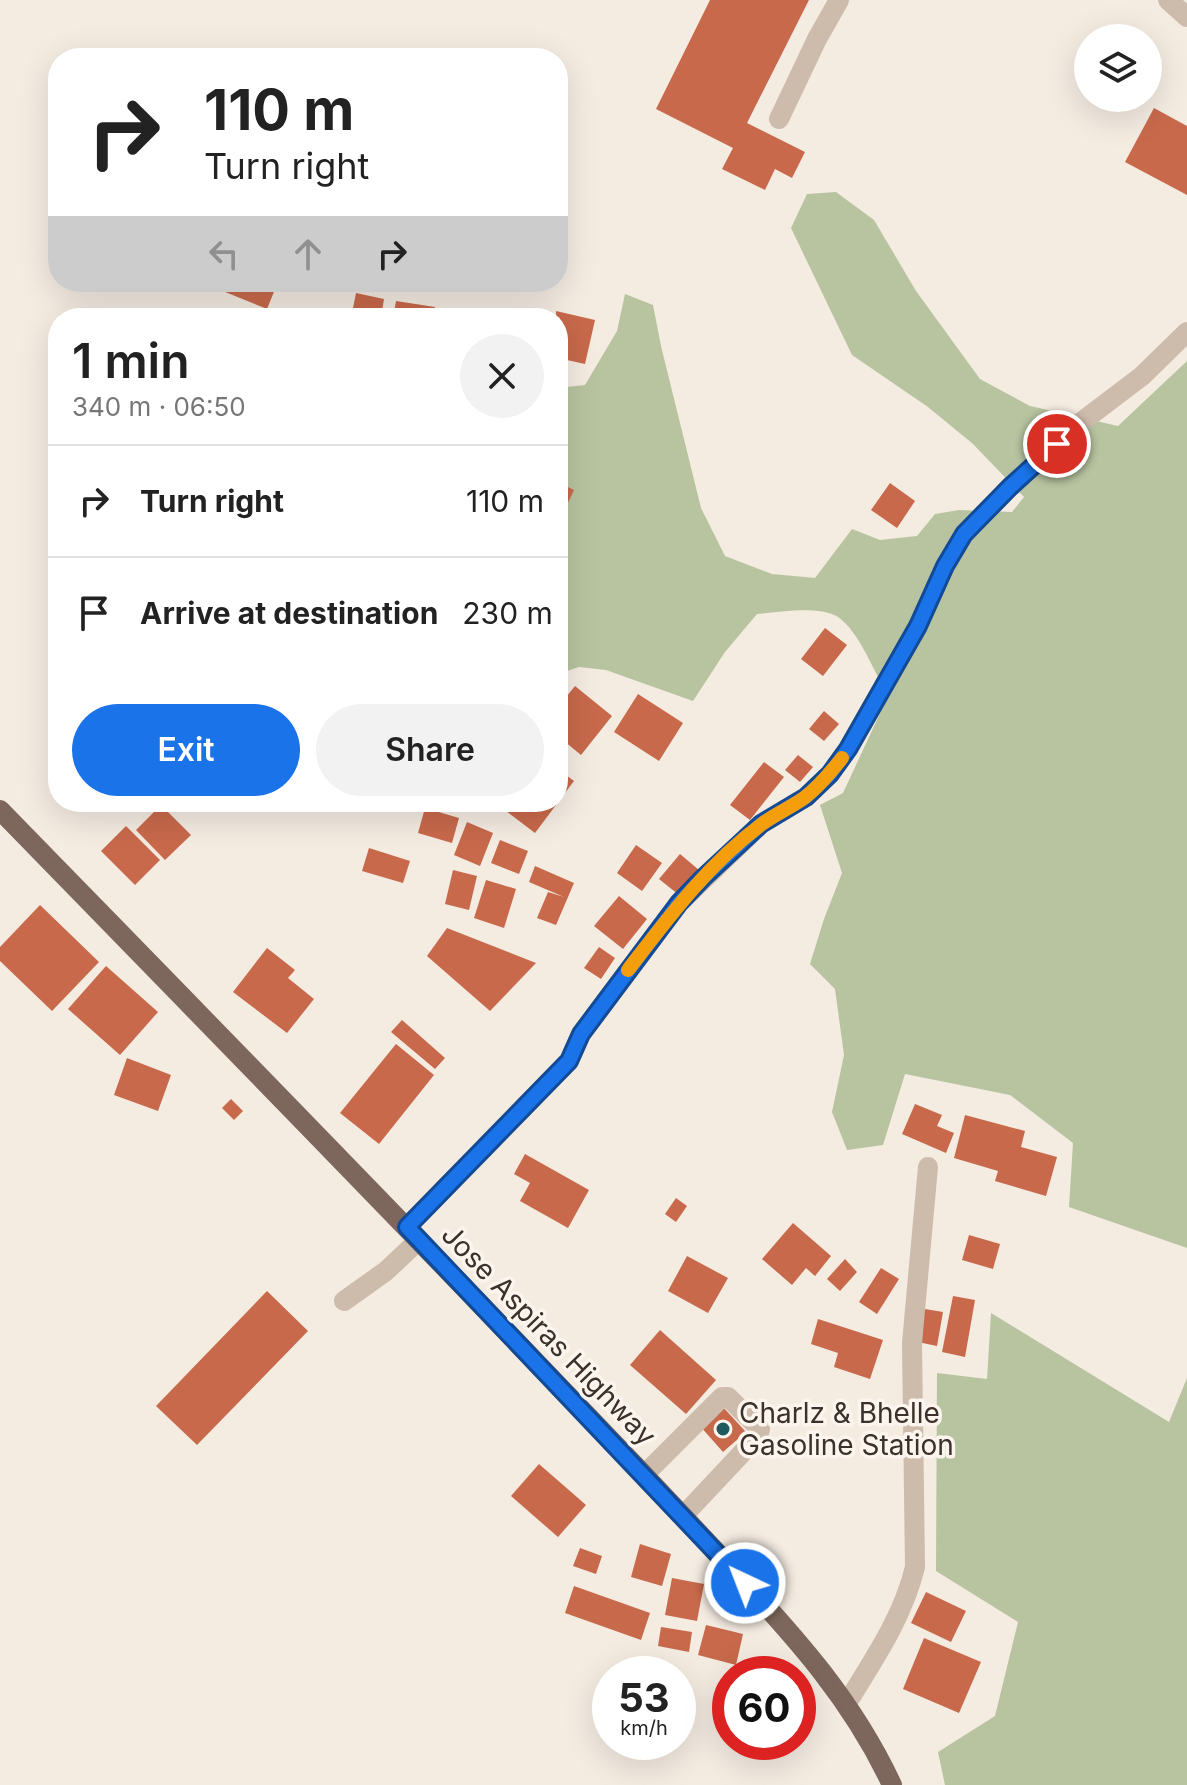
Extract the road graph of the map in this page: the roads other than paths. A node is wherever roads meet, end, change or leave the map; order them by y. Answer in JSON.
{"nodes":[{"id":1,"x":839,"y":0,"type":"edge"},
{"id":2,"x":1168,"y":0,"type":"edge"},
{"id":3,"x":1187,"y":17,"type":"edge"},
{"id":4,"x":779,"y":119,"type":"dead end"},
{"id":5,"x":1187,"y":332,"type":"edge"},
{"id":6,"x":0,"y":810,"type":"edge"},
{"id":7,"x":928,"y":1167,"type":"dead end"},
{"id":8,"x":413,"y":1234,"type":"junction"},
{"id":9,"x":344,"y":1301,"type":"dead end"},
{"id":10,"x":644,"y":1475,"type":"junction"},
{"id":11,"x":683,"y":1516,"type":"junction"},
{"id":12,"x":847,"y":1703,"type":"junction"},
{"id":13,"x":892,"y":1785,"type":"edge"}],
"edges":[{"from":1,"to":4,"type":"street"},
{"from":2,"to":3,"type":"street"},
{"from":5,"to":8,"type":"street"},
{"from":6,"to":8,"type":"main road","name":"Jose Aspiras Highway"},
{"from":7,"to":12,"type":"street"},
{"from":8,"to":9,"type":"street"},
{"from":8,"to":10,"type":"main road","name":"Jose Aspiras Highway"},
{"from":10,"to":11,"type":"main road","name":"Jose Aspiras Highway"},
{"from":10,"to":11,"type":"street"},
{"from":11,"to":12,"type":"main road","name":"Jose Aspiras Highway"},
{"from":12,"to":13,"type":"main road","name":"Jose Aspiras Highway"}]}
